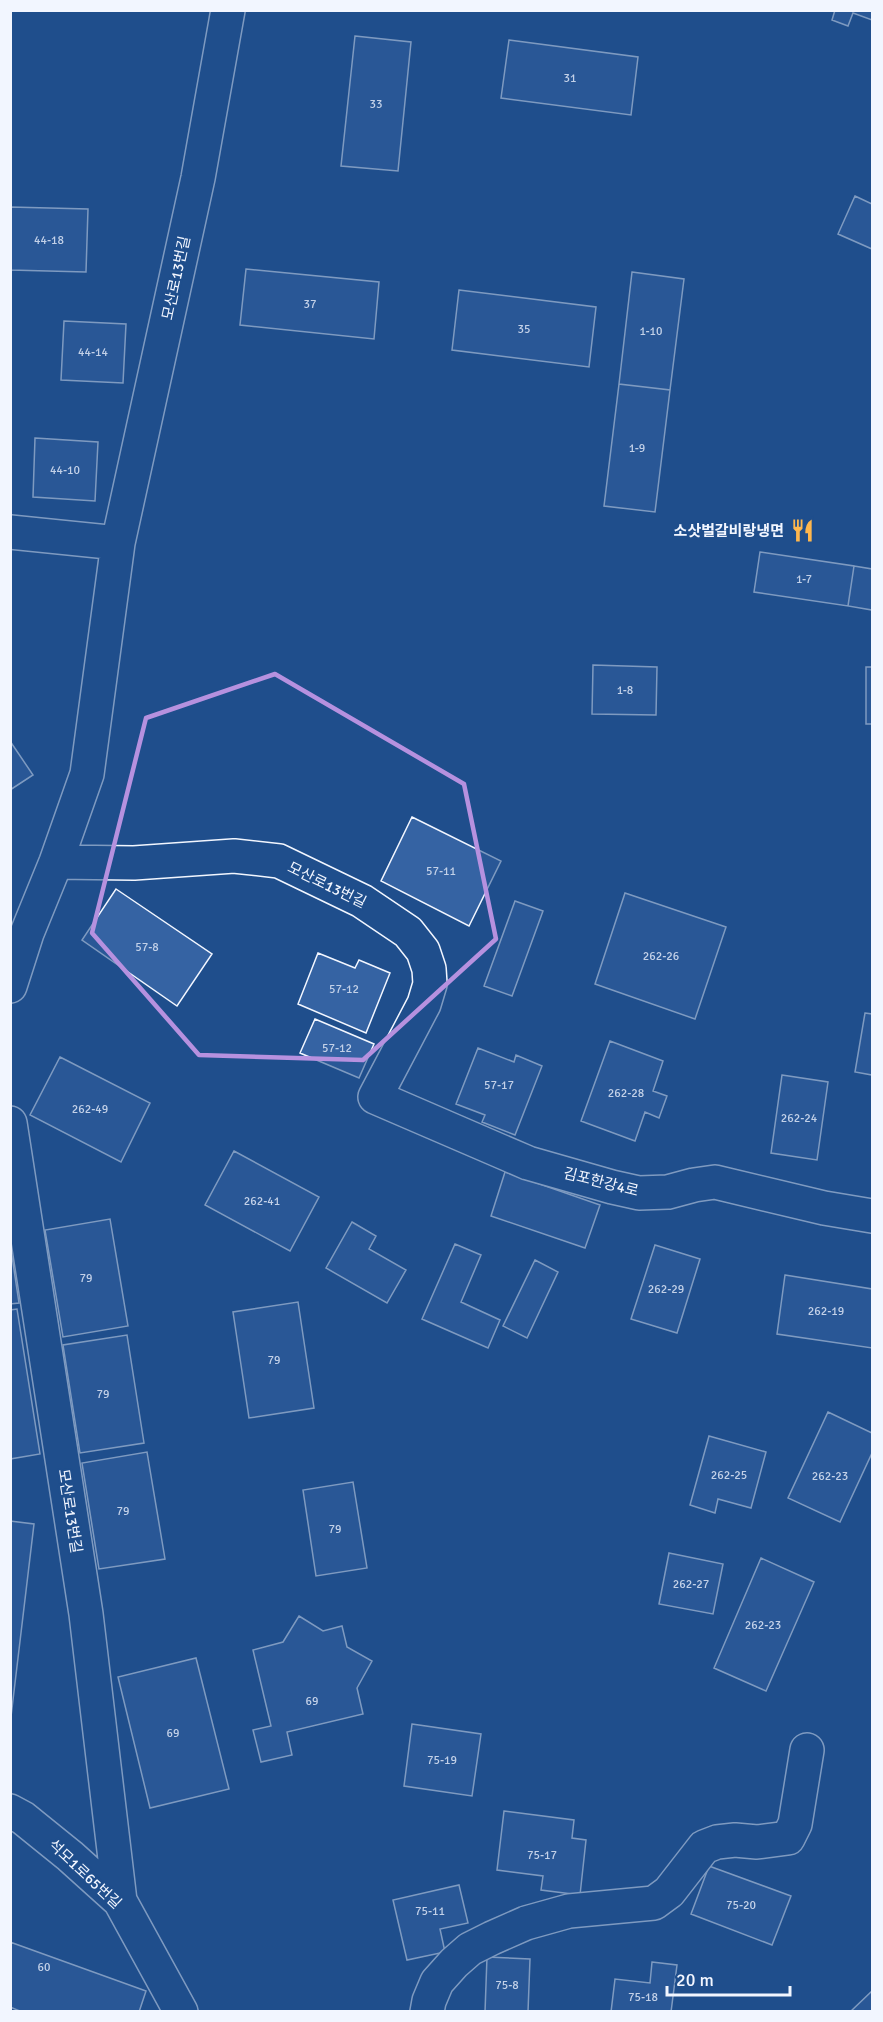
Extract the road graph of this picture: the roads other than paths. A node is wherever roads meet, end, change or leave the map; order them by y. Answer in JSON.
{"nodes":[{"id":1,"x":228,"y":10,"type":"edge"},
{"id":2,"x":10,"y":532,"type":"edge"},
{"id":3,"x":118,"y":543,"type":"junction"},
{"id":4,"x":56,"y":862,"type":"junction"},
{"id":5,"x":25,"y":903,"type":"edge"},
{"id":6,"x":10,"y":986,"type":"edge"},
{"id":7,"x":375,"y":1097,"type":"joint"},
{"id":8,"x":10,"y":1123,"type":"edge"},
{"id":9,"x":873,"y":1216,"type":"edge"},
{"id":10,"x":807,"y":1750,"type":"dead end"},
{"id":11,"x":10,"y":1811,"type":"edge"},
{"id":12,"x":120,"y":1901,"type":"junction"},
{"id":13,"x":181,"y":2012,"type":"edge"},
{"id":14,"x":427,"y":2012,"type":"edge"}],
"edges":[{"from":1,"to":3,"type":"lane","name":"모산로13번길"},
{"from":2,"to":3,"type":"lane"},
{"from":3,"to":4,"type":"lane","name":"모산로13번길"},
{"from":4,"to":5,"type":"lane","name":"모산로13번길"},
{"from":4,"to":7,"type":"lane","name":"모산로13번길"},
{"from":5,"to":6,"type":"lane","name":"모산로13번길"},
{"from":7,"to":9,"type":"lane","name":"김포한강4로"},
{"from":8,"to":12,"type":"lane","name":"모산로13번길"},
{"from":10,"to":14,"type":"lane"},
{"from":11,"to":12,"type":"lane","name":"석모1로65번길"},
{"from":12,"to":13,"type":"lane","name":"석모1로65번길"}]}
